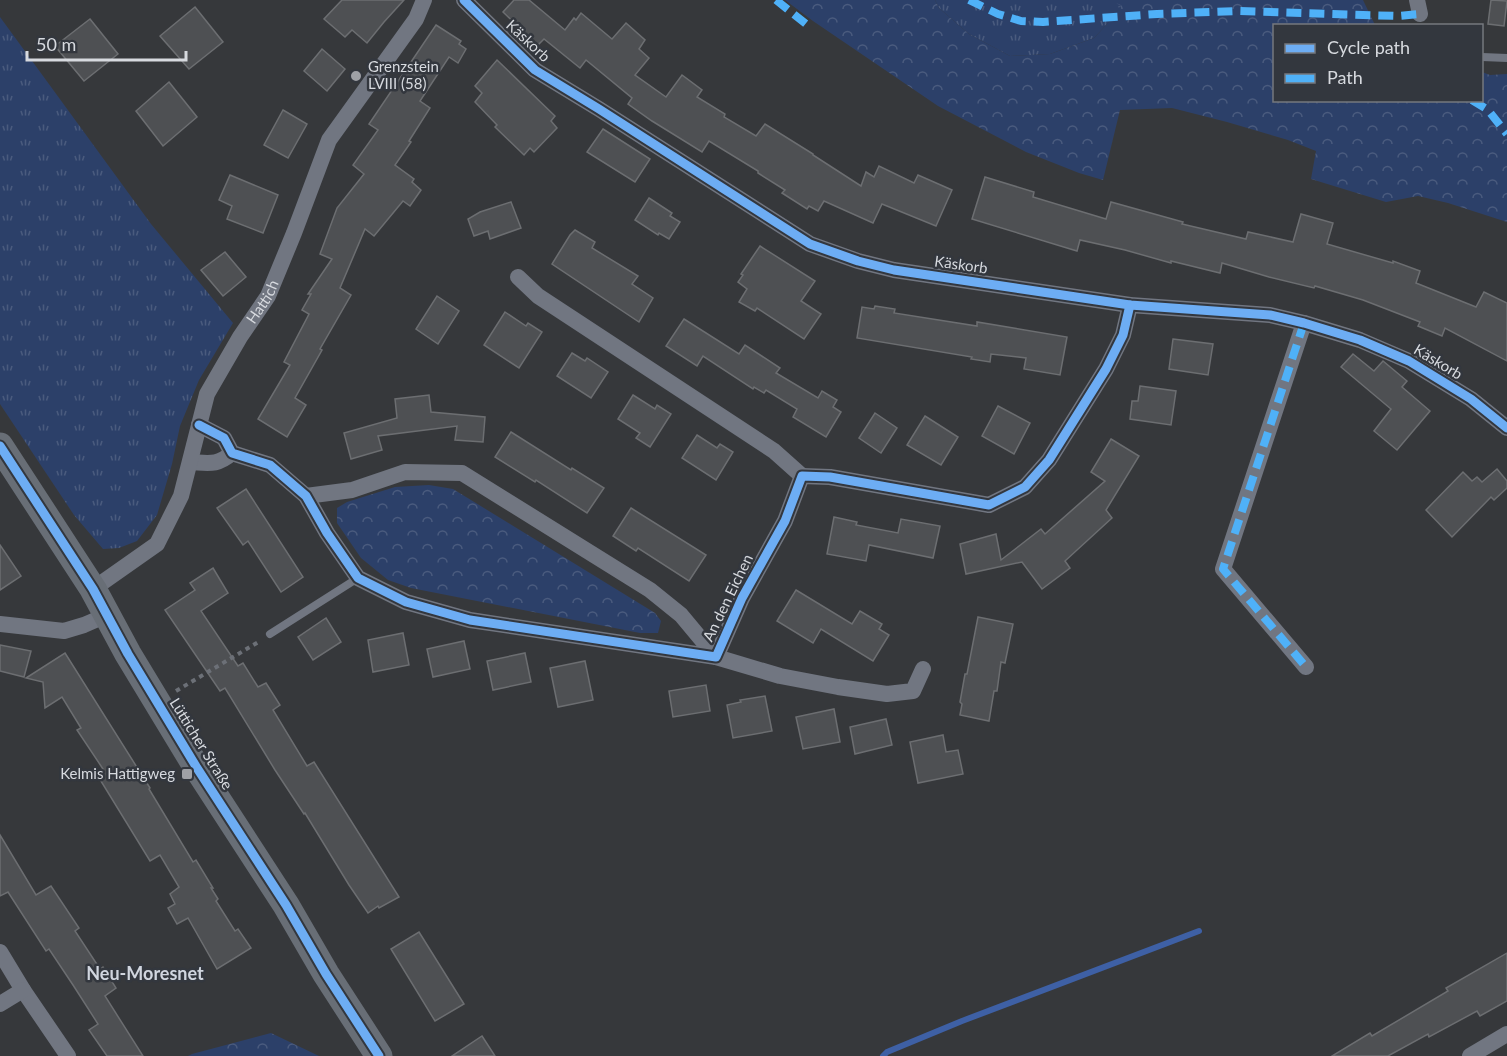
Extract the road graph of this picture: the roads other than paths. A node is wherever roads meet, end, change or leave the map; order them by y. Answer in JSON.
{"nodes":[{"id":1,"x":424,"y":0,"type":"edge"},
{"id":2,"x":464,"y":0,"type":"edge"},
{"id":3,"x":1483,"y":57,"type":"edge"},
{"id":4,"x":1507,"y":58,"type":"edge"},
{"id":5,"x":518,"y":277,"type":"dead end"},
{"id":6,"x":1130,"y":305,"type":"junction"},
{"id":7,"x":1304,"y":323,"type":"junction"},
{"id":8,"x":200,"y":425,"type":"junction"},
{"id":9,"x":1507,"y":428,"type":"edge"},
{"id":10,"x":0,"y":446,"type":"edge"},
{"id":11,"x":232,"y":453,"type":"junction"},
{"id":12,"x":190,"y":462,"type":"junction"},
{"id":13,"x":802,"y":476,"type":"junction"},
{"id":14,"x":306,"y":496,"type":"junction"},
{"id":15,"x":358,"y":578,"type":"junction"},
{"id":16,"x":93,"y":589,"type":"junction"},
{"id":17,"x":107,"y":615,"type":"junction"},
{"id":18,"x":0,"y":624,"type":"edge"},
{"id":19,"x":270,"y":634,"type":"road end"},
{"id":20,"x":716,"y":657,"type":"junction"},
{"id":21,"x":1306,"y":667,"type":"dead end"},
{"id":22,"x":923,"y":669,"type":"dead end"},
{"id":23,"x":0,"y":952,"type":"edge"},
{"id":24,"x":23,"y":990,"type":"junction"},
{"id":25,"x":0,"y":1004,"type":"edge"},
{"id":26,"x":1507,"y":1034,"type":"edge"},
{"id":27,"x":68,"y":1056,"type":"edge"},
{"id":28,"x":379,"y":1056,"type":"edge"},
{"id":29,"x":1470,"y":1056,"type":"edge"}],
"edges":[{"from":1,"to":8,"type":"street","name":"Hattich"},
{"from":2,"to":6,"type":"street","name":"Käskorb"},
{"from":3,"to":4,"type":"lane"},
{"from":5,"to":13,"type":"street"},
{"from":6,"to":7,"type":"street","name":"Käskorb"},
{"from":6,"to":13,"type":"street"},
{"from":7,"to":9,"type":"street","name":"Käskorb"},
{"from":7,"to":21,"type":"street"},
{"from":8,"to":11,"type":"street","name":"An den Eichen"},
{"from":8,"to":12,"type":"street","name":"Hattich"},
{"from":10,"to":16,"type":"main road","name":"Lütticher Straße"},
{"from":11,"to":12,"type":"street"},
{"from":11,"to":14,"type":"street","name":"An den Eichen"},
{"from":12,"to":16,"type":"street","name":"Hattich"},
{"from":13,"to":20,"type":"street","name":"An den Eichen"},
{"from":14,"to":15,"type":"street","name":"An den Eichen"},
{"from":14,"to":20,"type":"street","name":"An den Eichen"},
{"from":15,"to":19,"type":"lane"},
{"from":15,"to":20,"type":"street","name":"An den Eichen"},
{"from":16,"to":17,"type":"main road","name":"Lütticher Straße"},
{"from":17,"to":18,"type":"street"},
{"from":17,"to":28,"type":"main road","name":"Lütticher Straße"},
{"from":20,"to":22,"type":"street","name":"An den Eichen"},
{"from":23,"to":24,"type":"street"},
{"from":24,"to":25,"type":"street"},
{"from":24,"to":27,"type":"street"},
{"from":26,"to":29,"type":"street"}]}
